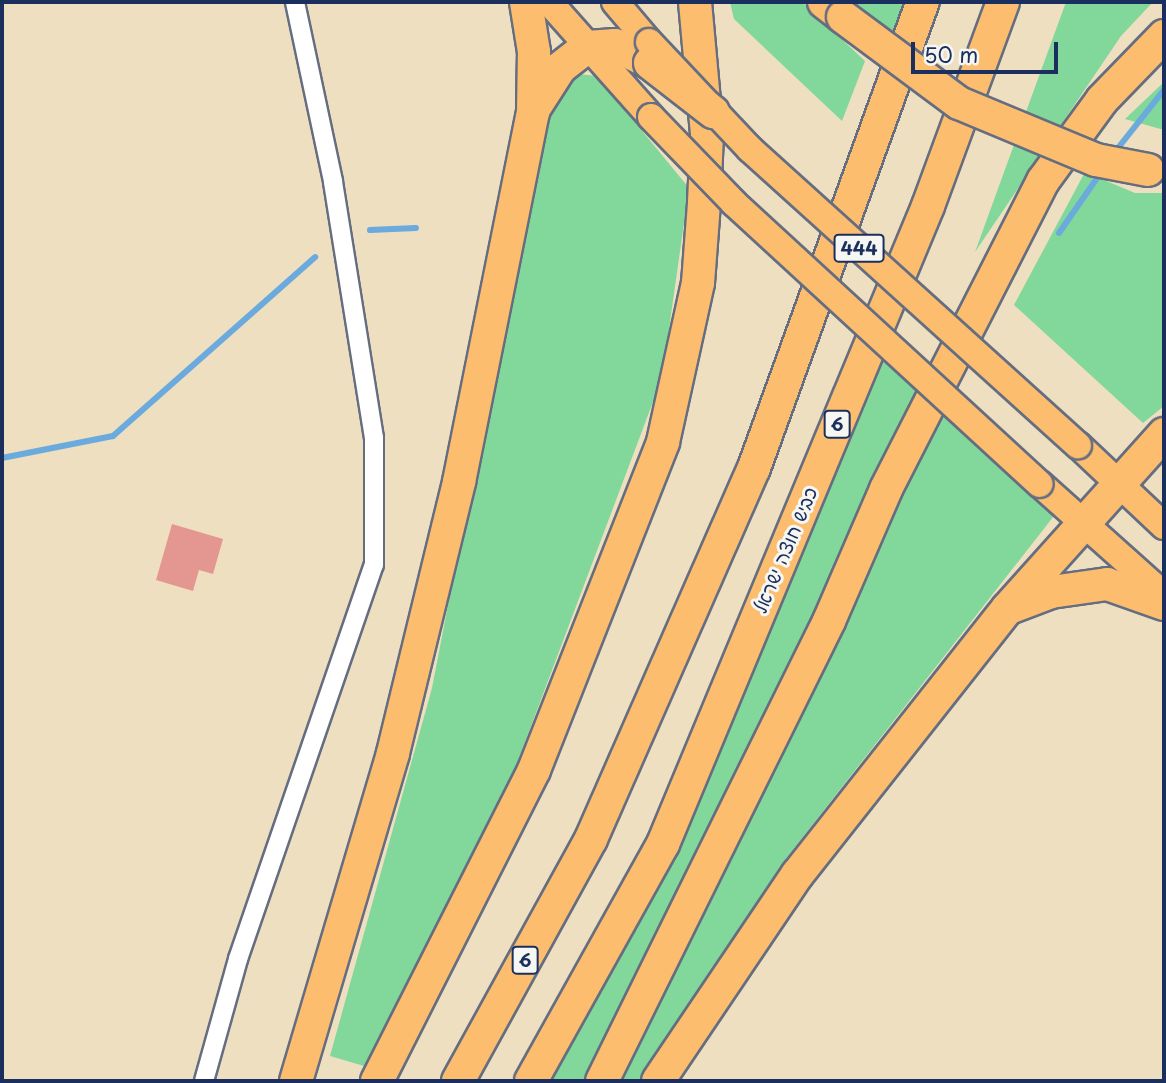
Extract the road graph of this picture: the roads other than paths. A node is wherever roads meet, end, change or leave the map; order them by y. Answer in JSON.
{"nodes":[{"id":1,"x":295,"y":2,"type":"edge"},
{"id":2,"x":526,"y":2,"type":"edge"},
{"id":3,"x":549,"y":2,"type":"edge"},
{"id":4,"x":615,"y":2,"type":"edge"},
{"id":5,"x":695,"y":2,"type":"edge"},
{"id":6,"x":923,"y":2,"type":"edge"},
{"id":7,"x":1003,"y":2,"type":"edge"},
{"id":8,"x":834,"y":10,"type":"edge"},
{"id":9,"x":1164,"y":36,"type":"edge"},
{"id":10,"x":587,"y":47,"type":"junction"},
{"id":11,"x":649,"y":53,"type":"junction"},
{"id":12,"x":713,"y":112,"type":"joint"},
{"id":13,"x":533,"y":113,"type":"junction"},
{"id":14,"x":1156,"y":171,"type":"edge"},
{"id":15,"x":1164,"y":434,"type":"edge"},
{"id":16,"x":1118,"y":480,"type":"junction"},
{"id":17,"x":1082,"y":521,"type":"junction"},
{"id":18,"x":1164,"y":526,"type":"edge"},
{"id":19,"x":1164,"y":595,"type":"edge"},
{"id":20,"x":1164,"y":604,"type":"edge"},
{"id":21,"x":1008,"y":608,"type":"junction"},
{"id":22,"x":204,"y":1081,"type":"edge"},
{"id":23,"x":296,"y":1081,"type":"edge"},
{"id":24,"x":377,"y":1081,"type":"edge"},
{"id":25,"x":458,"y":1081,"type":"edge"},
{"id":26,"x":531,"y":1081,"type":"edge"},
{"id":27,"x":602,"y":1081,"type":"edge"},
{"id":28,"x":658,"y":1081,"type":"edge"}],
"edges":[{"from":1,"to":22,"type":"street"},
{"from":2,"to":13,"type":"highway"},
{"from":3,"to":10,"type":"main road","number":"444"},
{"from":4,"to":11,"type":"main road"},
{"from":5,"to":24,"type":"highway"},
{"from":6,"to":25,"type":"highway","number":"6"},
{"from":7,"to":26,"type":"highway","name":"כביש חוצה ישראל","number":"6"},
{"from":8,"to":14,"type":"highway","bridge":true},
{"from":9,"to":27,"type":"highway"},
{"from":10,"to":11,"type":"highway"},
{"from":10,"to":13,"type":"highway"},
{"from":10,"to":17,"type":"main road","number":"444","bridge":true},
{"from":11,"to":12,"type":"highway","bridge":true},
{"from":12,"to":16,"type":"main road","number":"444","bridge":true},
{"from":13,"to":23,"type":"highway"},
{"from":15,"to":16,"type":"highway"},
{"from":16,"to":17,"type":"highway"},
{"from":16,"to":18,"type":"main road","number":"444"},
{"from":17,"to":19,"type":"main road","number":"444"},
{"from":17,"to":21,"type":"highway"},
{"from":20,"to":21,"type":"highway"},
{"from":21,"to":28,"type":"highway"}]}
